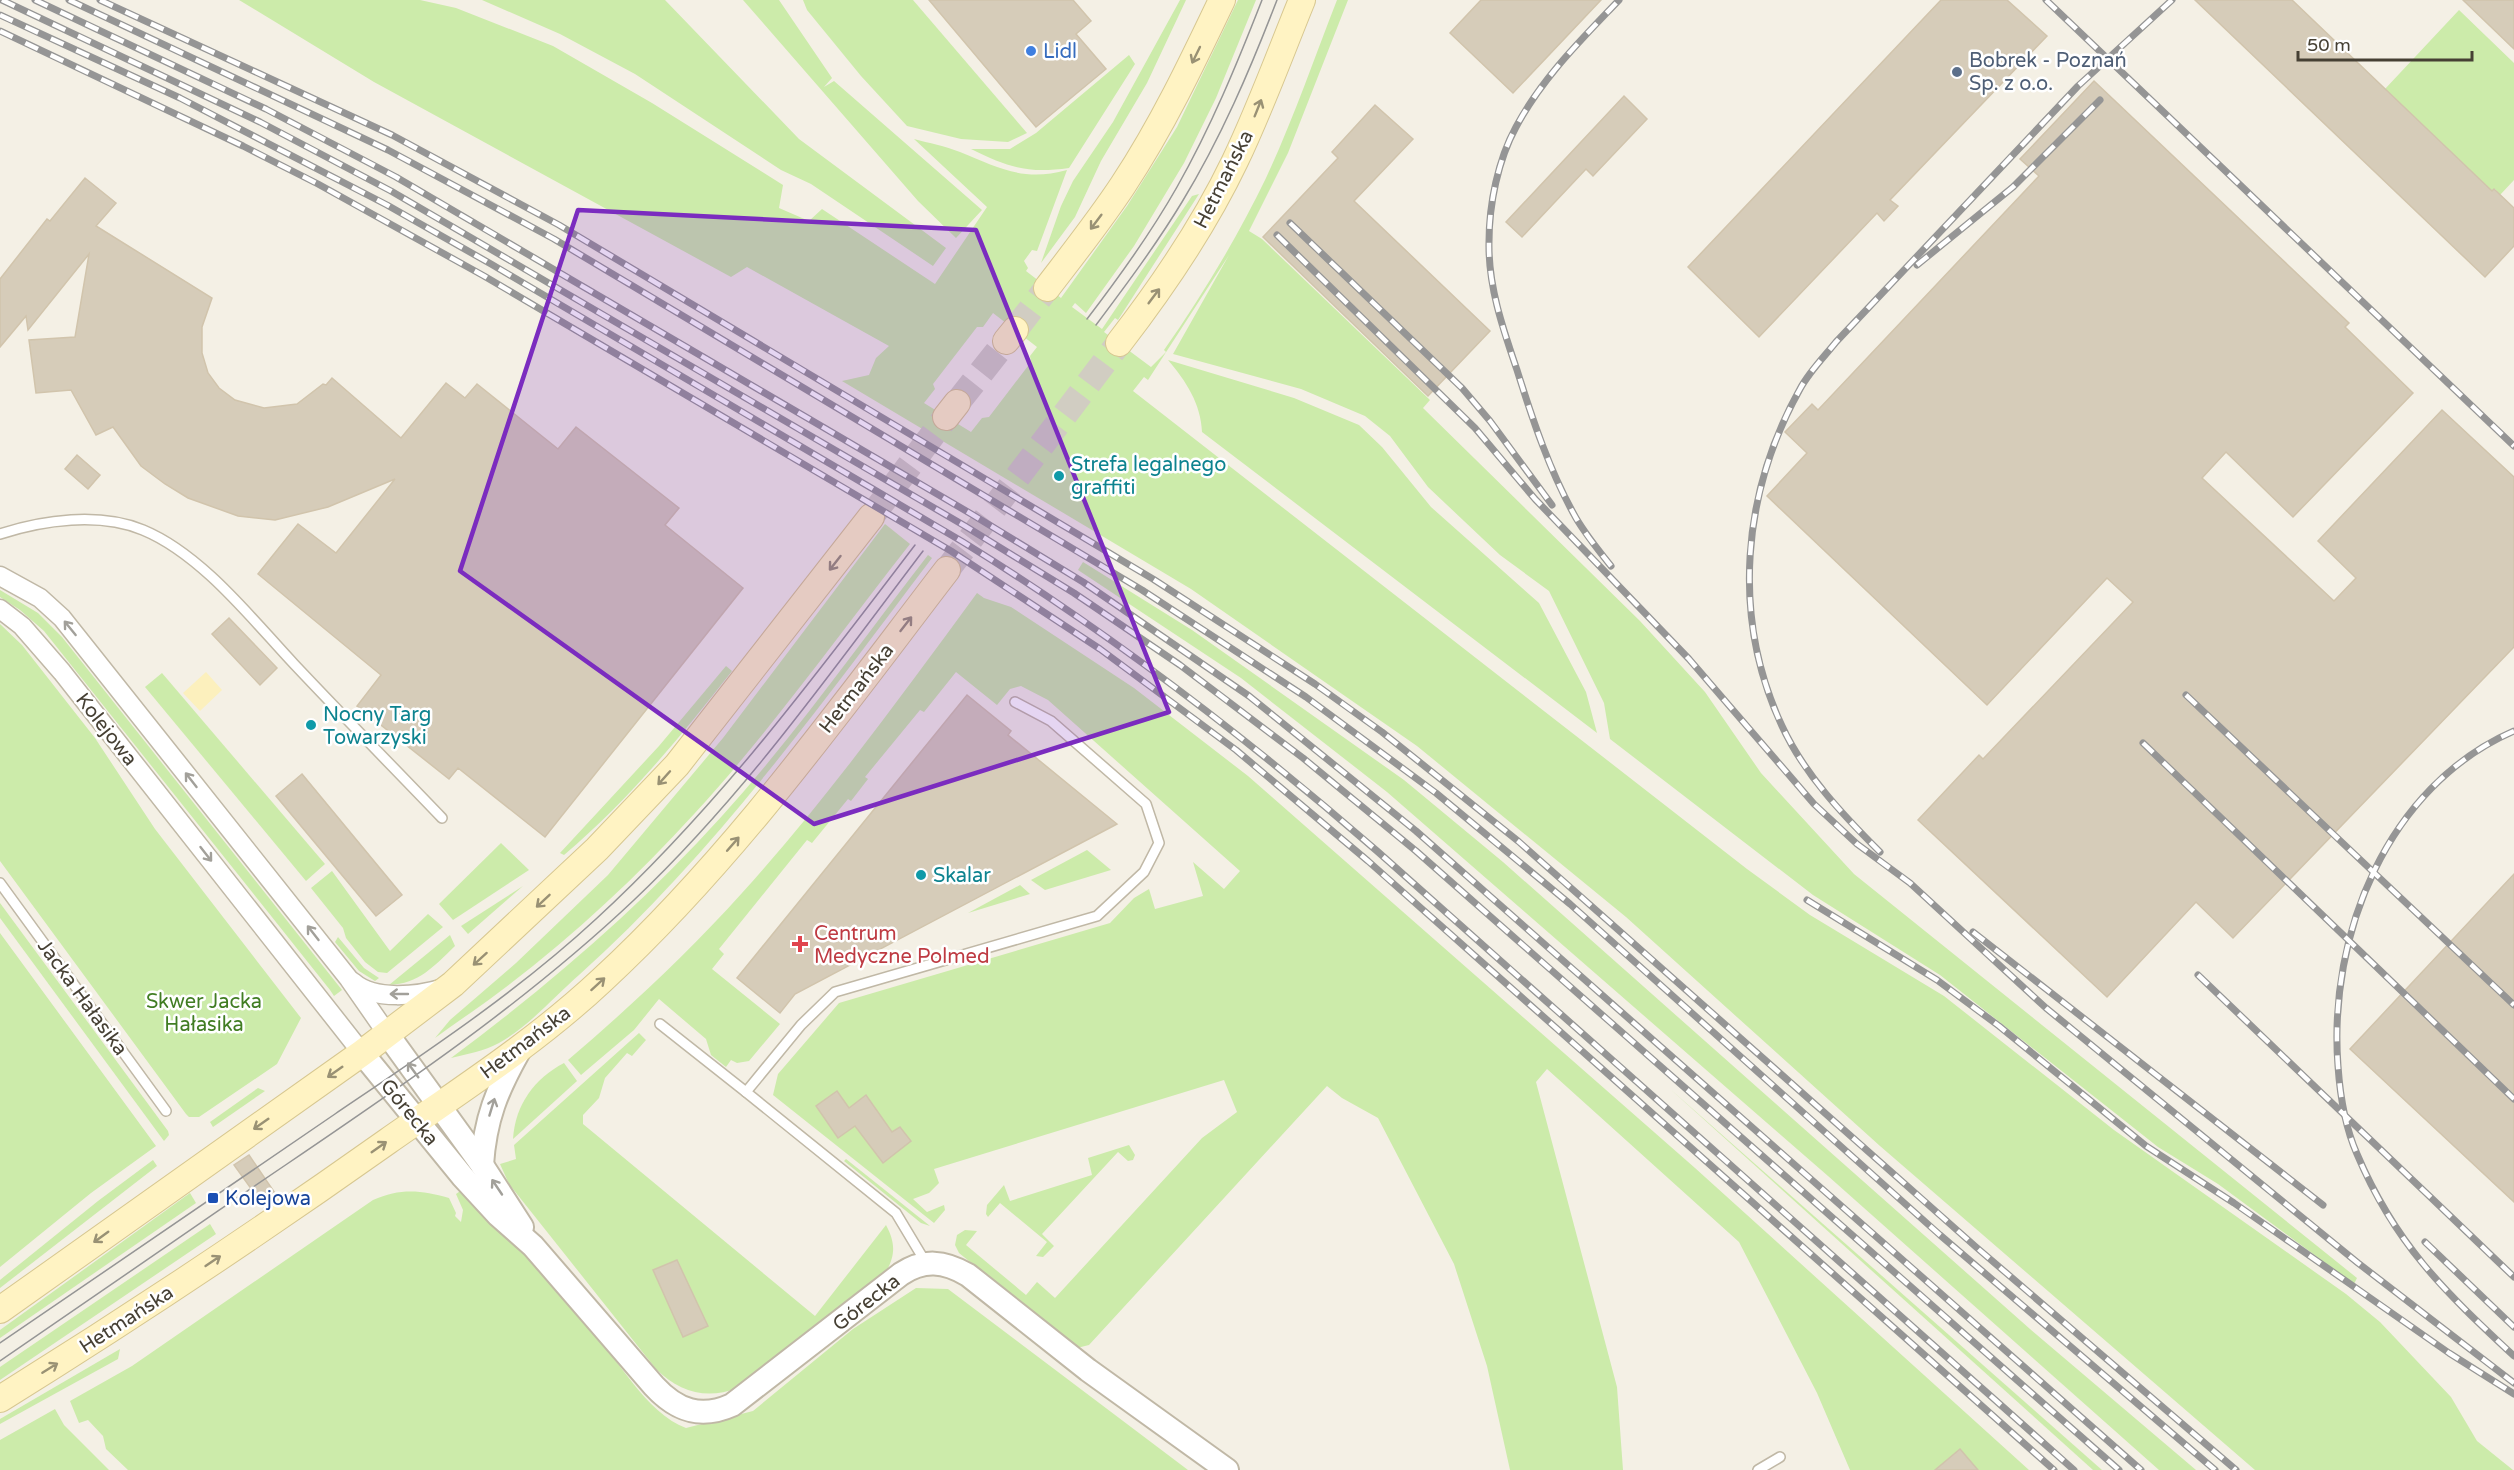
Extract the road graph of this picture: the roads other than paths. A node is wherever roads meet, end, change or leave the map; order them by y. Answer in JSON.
{"nodes":[{"id":1,"x":1222,"y":0,"type":"edge"},
{"id":2,"x":1302,"y":0,"type":"edge"},
{"id":3,"x":1047,"y":288,"type":"tunnel mouth"},
{"id":4,"x":1119,"y":343,"type":"tunnel mouth"},
{"id":5,"x":871,"y":517,"type":"tunnel mouth"},
{"id":6,"x":0,"y":534,"type":"edge"},
{"id":7,"x":947,"y":570,"type":"tunnel mouth"},
{"id":8,"x":0,"y":576,"type":"edge"},
{"id":9,"x":0,"y":609,"type":"edge"},
{"id":10,"x":1015,"y":702,"type":"dead end"},
{"id":11,"x":442,"y":818,"type":"dead end"},
{"id":12,"x":0,"y":883,"type":"edge"},
{"id":13,"x":349,"y":978,"type":"junction"},
{"id":14,"x":453,"y":984,"type":"junction"},
{"id":15,"x":660,"y":1024,"type":"dead end"},
{"id":16,"x":388,"y":1035,"type":"junction"},
{"id":17,"x":521,"y":1048,"type":"junction"},
{"id":18,"x":362,"y":1053,"type":"junction"},
{"id":19,"x":746,"y":1092,"type":"junction"},
{"id":20,"x":438,"y":1106,"type":"junction"},
{"id":21,"x":166,"y":1111,"type":"dead end"},
{"id":22,"x":417,"y":1121,"type":"junction"},
{"id":23,"x":482,"y":1165,"type":"junction"},
{"id":24,"x":533,"y":1246,"type":"junction"},
{"id":25,"x":926,"y":1263,"type":"junction"},
{"id":26,"x":0,"y":1310,"type":"edge"},
{"id":27,"x":0,"y":1399,"type":"edge"},
{"id":28,"x":1780,"y":1457,"type":"dead end"},
{"id":29,"x":1227,"y":1470,"type":"edge"},
{"id":30,"x":1758,"y":1470,"type":"edge"}],
"edges":[{"from":1,"to":3,"type":"main road","one_way":true},
{"from":4,"to":2,"type":"main road","name":"Hetmańska","one_way":true},
{"from":5,"to":14,"type":"main road","one_way":true},
{"from":6,"to":11,"type":"lane"},
{"from":17,"to":7,"type":"main road","name":"Hetmańska","one_way":true},
{"from":13,"to":8,"type":"street","name":"Kolejowa","one_way":true},
{"from":9,"to":18,"type":"street","name":"Kolejowa","one_way":true},
{"from":10,"to":19,"type":"lane"},
{"from":12,"to":21,"type":"lane","name":"Jacka Hałasika"},
{"from":14,"to":13,"type":"street","name":"Kolejowa","one_way":true},
{"from":13,"to":16,"type":"street","name":"Kolejowa"},
{"from":14,"to":16,"type":"main road"},
{"from":15,"to":19,"type":"lane"},
{"from":16,"to":18,"type":"main road"},
{"from":20,"to":16,"type":"street","name":"Górecka","one_way":true},
{"from":17,"to":20,"type":"main road","name":"Hetmańska"},
{"from":23,"to":17,"type":"street","one_way":true},
{"from":18,"to":22,"type":"street","name":"Górecka"},
{"from":18,"to":26,"type":"main road","one_way":true},
{"from":19,"to":25,"type":"lane"},
{"from":20,"to":22,"type":"main road","name":"Hetmańska"},
{"from":20,"to":23,"type":"street","name":"Górecka"},
{"from":22,"to":24,"type":"street","name":"Górecka"},
{"from":27,"to":22,"type":"main road","name":"Hetmańska","one_way":true},
{"from":24,"to":23,"type":"street","name":"Górecka","one_way":true},
{"from":24,"to":25,"type":"street","name":"Górecka"},
{"from":25,"to":29,"type":"street"},
{"from":28,"to":30,"type":"lane"}]}
